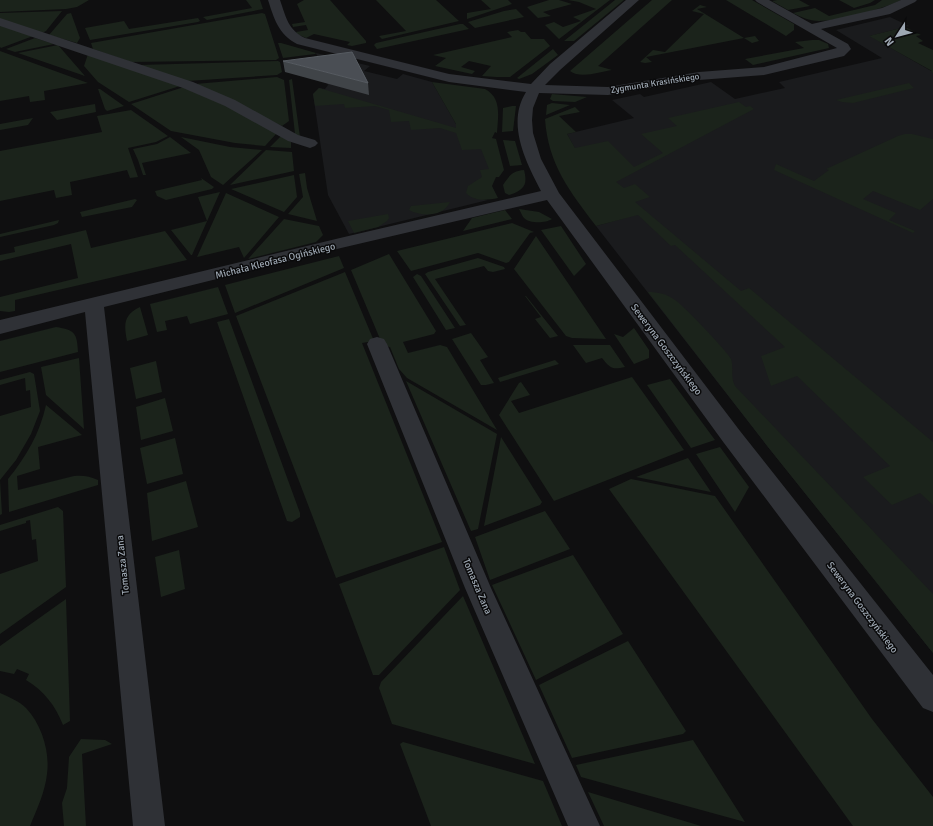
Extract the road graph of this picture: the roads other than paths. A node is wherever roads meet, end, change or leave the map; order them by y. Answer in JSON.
{"nodes":[{"id":1,"x":274,"y":0,"type":"edge"},
{"id":2,"x":633,"y":0,"type":"edge"},
{"id":3,"x":761,"y":0,"type":"edge"},
{"id":4,"x":911,"y":0,"type":"edge"},
{"id":5,"x":0,"y":22,"type":"edge"},
{"id":6,"x":810,"y":28,"type":"junction"},
{"id":7,"x":535,"y":89,"type":"junction"},
{"id":8,"x":310,"y":143,"type":"dead end"},
{"id":9,"x":551,"y":194,"type":"junction"},
{"id":10,"x":94,"y":305,"type":"junction"},
{"id":11,"x":0,"y":327,"type":"edge"},
{"id":12,"x":377,"y":344,"type":"dead end"},
{"id":13,"x":933,"y":698,"type":"edge"},
{"id":14,"x":149,"y":826,"type":"edge"},
{"id":15,"x":584,"y":826,"type":"edge"}],
"edges":[{"from":1,"to":7,"type":"street","name":"Zygmunta Krasińskiego"},
{"from":2,"to":7,"type":"street","name":"Seweryna Goszczyńskiego"},
{"from":3,"to":6,"type":"street"},
{"from":4,"to":6,"type":"street"},
{"from":5,"to":8,"type":"street"},
{"from":6,"to":7,"type":"street","name":"Zygmunta Krasińskiego"},
{"from":7,"to":9,"type":"street","name":"Seweryna Goszczyńskiego"},
{"from":9,"to":10,"type":"street","name":"Michała Kleofasa Ogińskiego"},
{"from":9,"to":13,"type":"street","name":"Seweryna Goszczyńskiego"},
{"from":10,"to":11,"type":"street","name":"Michała Kleofasa Ogińskiego"},
{"from":10,"to":14,"type":"street","name":"Tomasza Zana"},
{"from":12,"to":15,"type":"street","name":"Tomasza Zana"}]}
